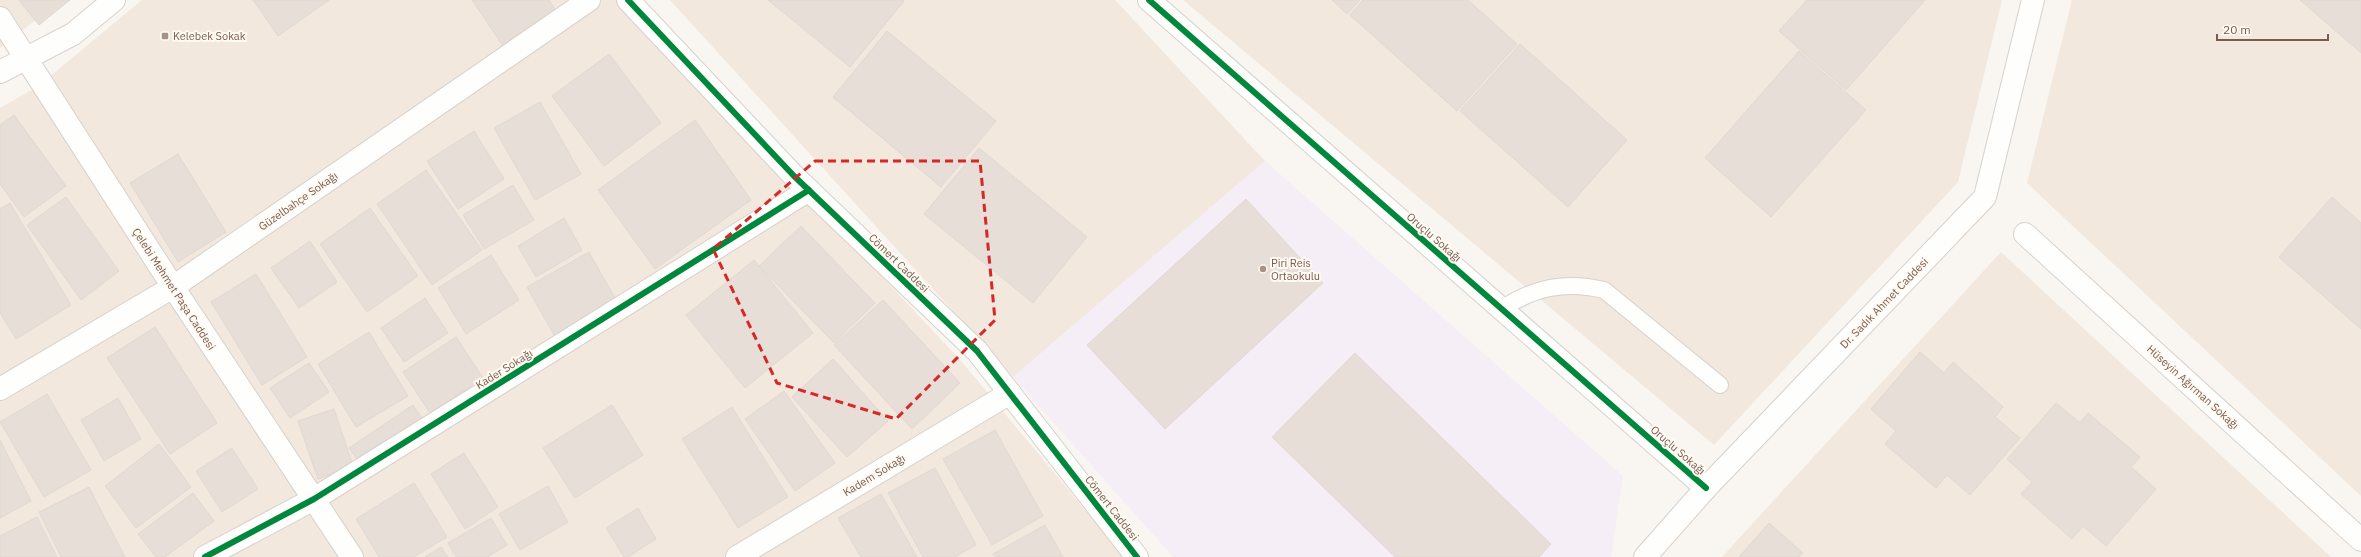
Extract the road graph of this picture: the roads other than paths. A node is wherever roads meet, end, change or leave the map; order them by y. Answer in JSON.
{"nodes":[{"id":1,"x":114,"y":0,"type":"edge"},
{"id":2,"x":589,"y":0,"type":"edge"},
{"id":3,"x":628,"y":0,"type":"edge"},
{"id":4,"x":1149,"y":0,"type":"edge"},
{"id":5,"x":2033,"y":0,"type":"edge"},
{"id":6,"x":0,"y":18,"type":"edge"},
{"id":7,"x":26,"y":57,"type":"junction"},
{"id":8,"x":0,"y":72,"type":"edge"},
{"id":9,"x":809,"y":190,"type":"junction"},
{"id":10,"x":2025,"y":234,"type":"dead end"},
{"id":11,"x":173,"y":287,"type":"junction"},
{"id":12,"x":1502,"y":309,"type":"junction"},
{"id":13,"x":1720,"y":385,"type":"dead end"},
{"id":14,"x":0,"y":389,"type":"edge"},
{"id":15,"x":1010,"y":393,"type":"junction"},
{"id":16,"x":1706,"y":488,"type":"junction"},
{"id":17,"x":314,"y":499,"type":"junction"},
{"id":18,"x":2361,"y":540,"type":"edge"},
{"id":19,"x":204,"y":557,"type":"edge"},
{"id":20,"x":352,"y":557,"type":"edge"},
{"id":21,"x":737,"y":557,"type":"edge"},
{"id":22,"x":1137,"y":557,"type":"edge"},
{"id":23,"x":1645,"y":557,"type":"edge"}],
"edges":[{"from":1,"to":7,"type":"street"},
{"from":2,"to":11,"type":"street","name":"Güzelbahçe Sokağı"},
{"from":3,"to":9,"type":"street","name":"Cömert Caddesi"},
{"from":4,"to":12,"type":"street","name":"Oruçlu Sokağı"},
{"from":5,"to":16,"type":"street","name":"Dr. Sadık Ahmet Caddesi"},
{"from":6,"to":7,"type":"street","name":"Çelebi Mehmet Paşa Caddesi"},
{"from":7,"to":8,"type":"street"},
{"from":7,"to":11,"type":"street","name":"Çelebi Mehmet Paşa Caddesi"},
{"from":9,"to":15,"type":"street","name":"Cömert Caddesi"},
{"from":9,"to":17,"type":"street","name":"Kader Sokağı"},
{"from":10,"to":18,"type":"street","name":"Hüseyin Ağırman Sokağı"},
{"from":11,"to":14,"type":"street","name":"Güzelbahçe Sokağı"},
{"from":11,"to":17,"type":"street","name":"Çelebi Mehmet Paşa Caddesi"},
{"from":12,"to":13,"type":"lane"},
{"from":12,"to":16,"type":"street","name":"Oruçlu Sokağı"},
{"from":15,"to":21,"type":"street","name":"Kadem Sokağı"},
{"from":15,"to":22,"type":"street","name":"Cömert Caddesi"},
{"from":16,"to":23,"type":"street","name":"Dr. Sadık Ahmet Caddesi"},
{"from":17,"to":19,"type":"street","name":"Kader Sokağı"},
{"from":17,"to":20,"type":"street","name":"Çelebi Mehmet Paşa Caddesi"}]}
